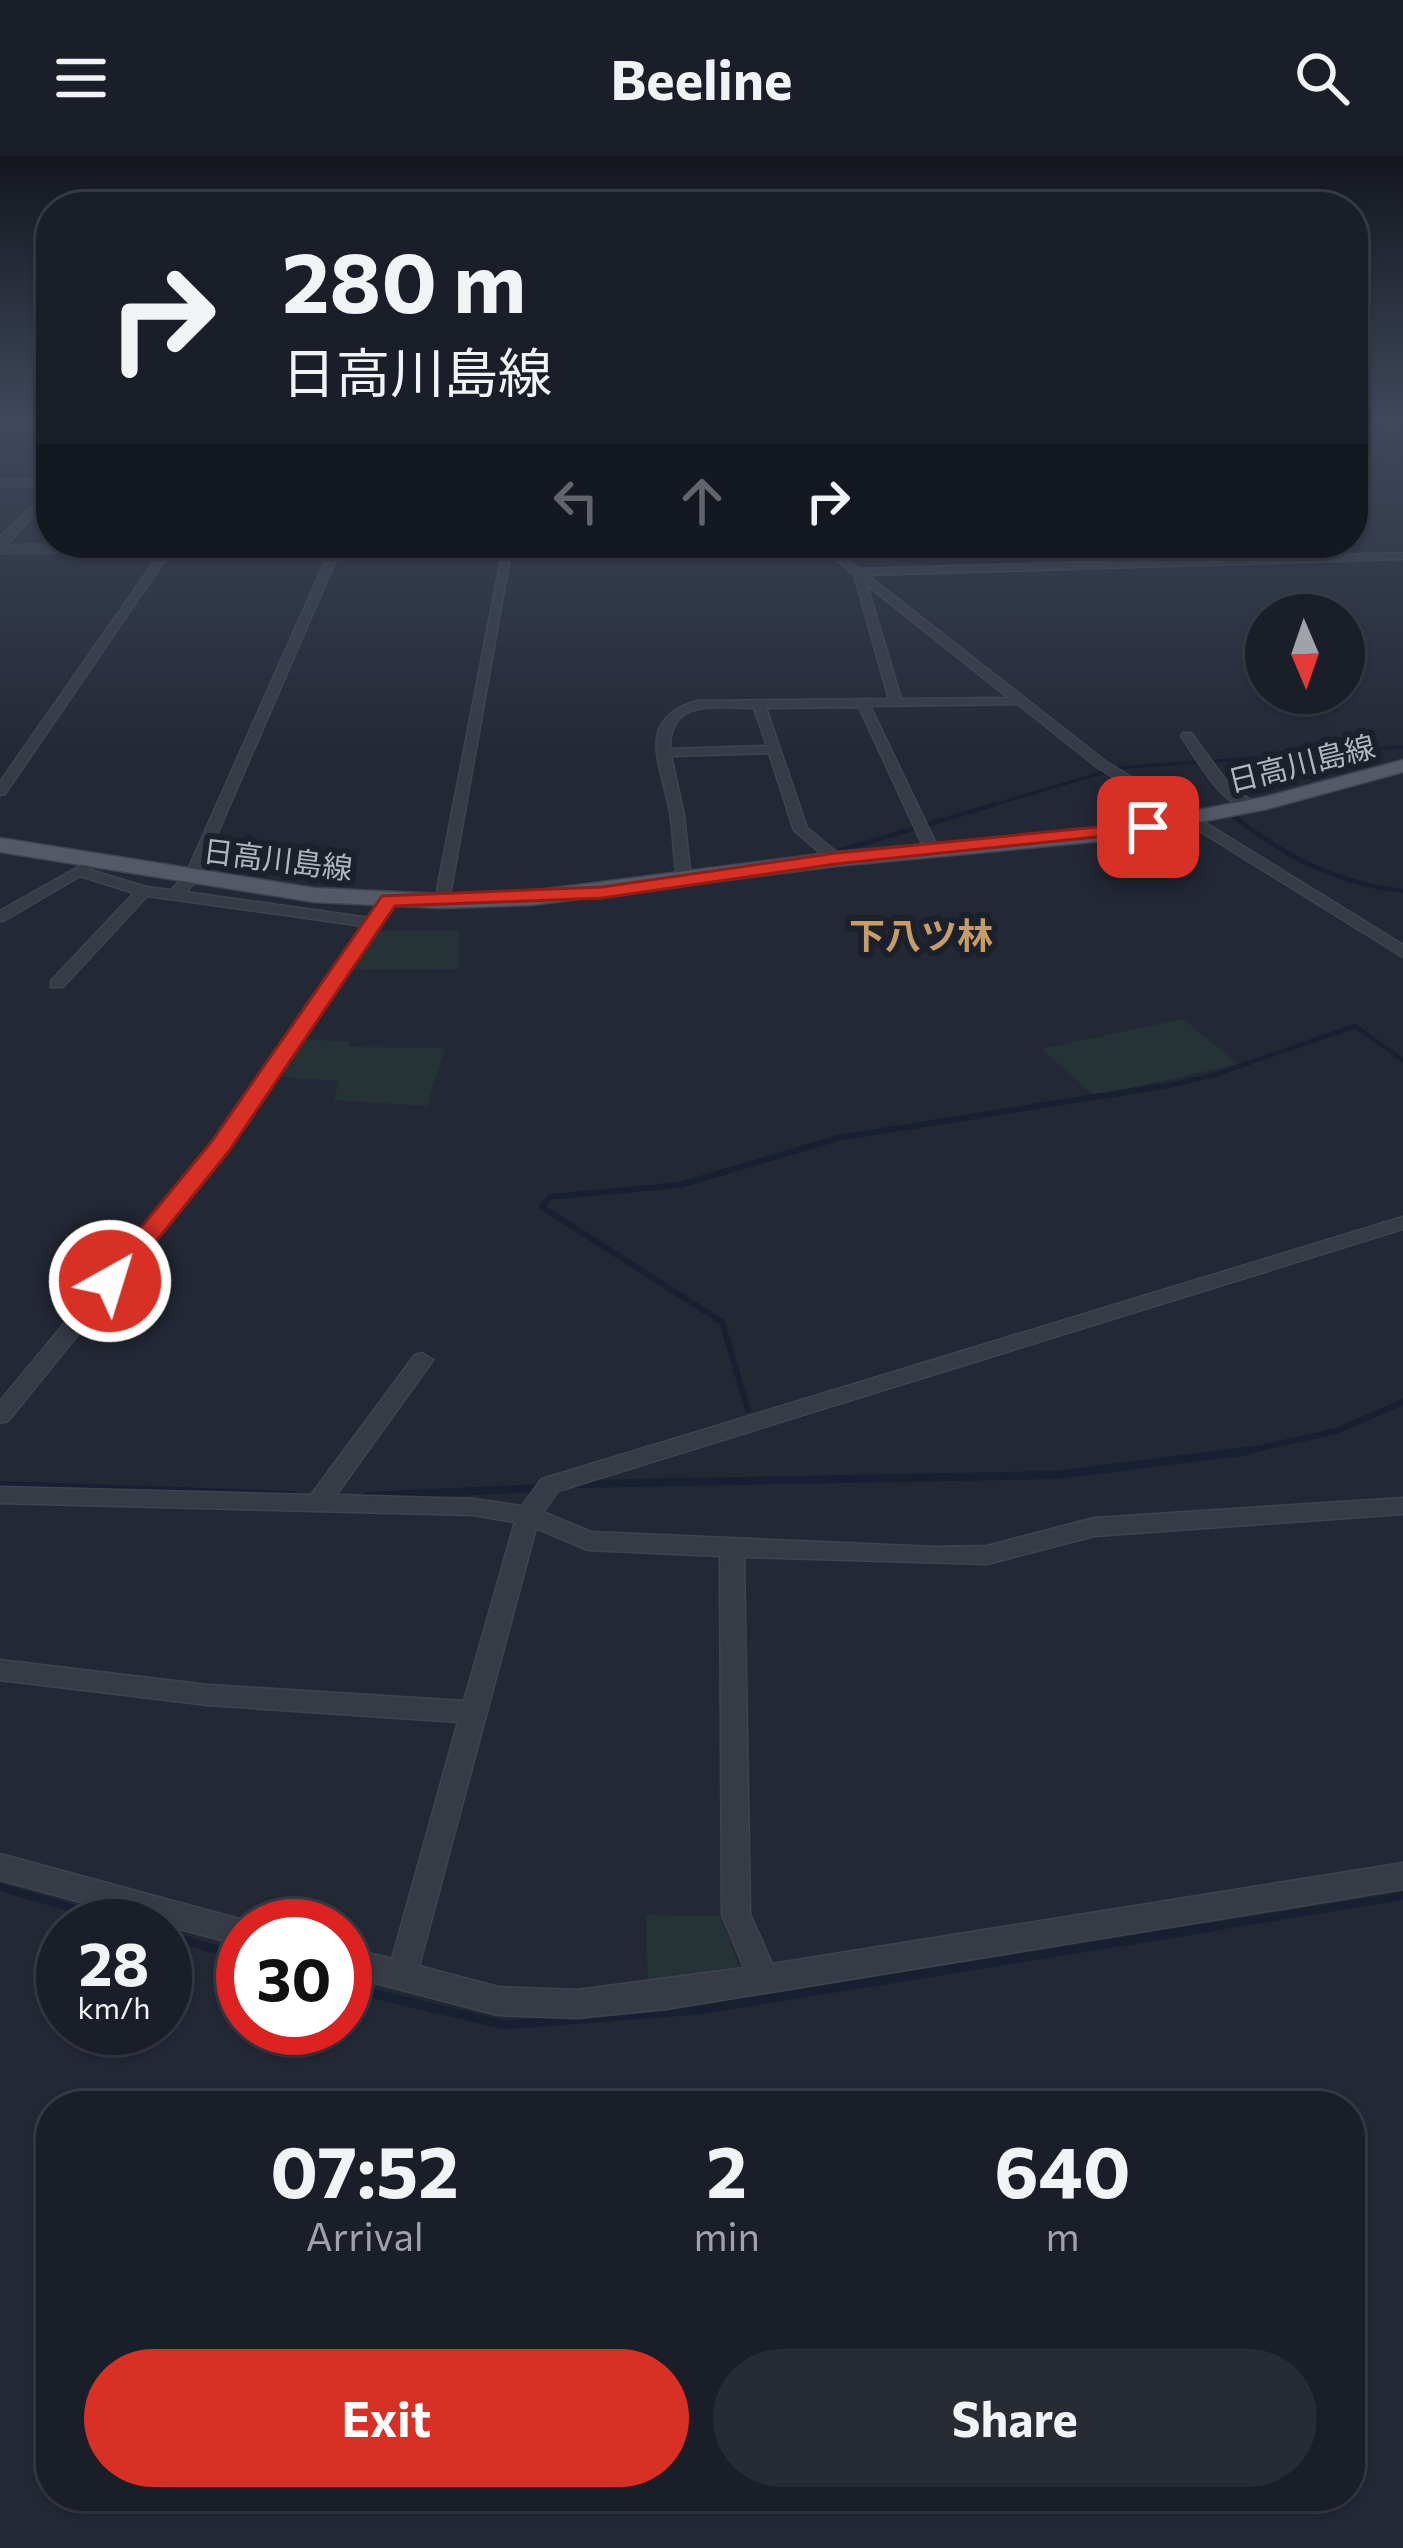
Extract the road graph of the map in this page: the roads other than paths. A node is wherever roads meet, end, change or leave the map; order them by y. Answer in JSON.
{"nodes":[{"id":1,"x":0,"y":547,"type":"edge"},
{"id":2,"x":36,"y":547,"type":"edge"},
{"id":3,"x":1403,"y":556,"type":"edge"},
{"id":4,"x":1368,"y":557,"type":"edge"},
{"id":5,"x":161,"y":558,"type":"edge"},
{"id":6,"x":332,"y":558,"type":"edge"},
{"id":7,"x":505,"y":558,"type":"edge"},
{"id":8,"x":840,"y":558,"type":"edge"},
{"id":9,"x":1335,"y":558,"type":"edge"},
{"id":10,"x":858,"y":572,"type":"junction"},
{"id":11,"x":1017,"y":701,"type":"junction"},
{"id":12,"x":862,"y":703,"type":"junction"},
{"id":13,"x":896,"y":703,"type":"junction"},
{"id":14,"x":758,"y":704,"type":"junction"},
{"id":15,"x":1186,"y":736,"type":"dead end"},
{"id":16,"x":774,"y":749,"type":"junction"},
{"id":17,"x":662,"y":753,"type":"junction"},
{"id":18,"x":1399,"y":771,"type":"edge"},
{"id":19,"x":0,"y":791,"type":"edge"},
{"id":20,"x":1250,"y":807,"type":"junction"},
{"id":21,"x":1193,"y":820,"type":"junction"},
{"id":22,"x":0,"y":845,"type":"edge"},
{"id":23,"x":932,"y":850,"type":"junction"},
{"id":24,"x":836,"y":859,"type":"junction"},
{"id":25,"x":87,"y":867,"type":"junction"},
{"id":26,"x":684,"y":881,"type":"junction"},
{"id":27,"x":183,"y":886,"type":"junction"},
{"id":28,"x":144,"y":891,"type":"junction"},
{"id":29,"x":389,"y":900,"type":"junction"},
{"id":30,"x":297,"y":902,"type":"junction"},
{"id":31,"x":442,"y":902,"type":"junction"},
{"id":32,"x":0,"y":917,"type":"edge"},
{"id":33,"x":376,"y":923,"type":"junction"},
{"id":34,"x":1403,"y":952,"type":"edge"},
{"id":35,"x":57,"y":984,"type":"dead end"},
{"id":36,"x":1403,"y":1223,"type":"edge"},
{"id":37,"x":422,"y":1360,"type":"dead end"},
{"id":38,"x":0,"y":1415,"type":"edge"},
{"id":39,"x":0,"y":1495,"type":"edge"},
{"id":40,"x":316,"y":1504,"type":"junction"},
{"id":41,"x":1403,"y":1506,"type":"edge"},
{"id":42,"x":528,"y":1514,"type":"junction"},
{"id":43,"x":732,"y":1550,"type":"junction"},
{"id":44,"x":0,"y":1670,"type":"edge"},
{"id":45,"x":474,"y":1712,"type":"junction"},
{"id":46,"x":0,"y":1867,"type":"edge"},
{"id":47,"x":1403,"y":1876,"type":"edge"},
{"id":48,"x":216,"y":1926,"type":"edge"},
{"id":49,"x":372,"y":1968,"type":"edge"},
{"id":50,"x":402,"y":1976,"type":"junction"},
{"id":51,"x":763,"y":1979,"type":"junction"}],
"edges":[{"from":1,"to":2,"type":"street"},
{"from":3,"to":4,"type":"street"},
{"from":5,"to":19,"type":"street"},
{"from":6,"to":27,"type":"street"},
{"from":7,"to":31,"type":"street"},
{"from":8,"to":10,"type":"street"},
{"from":9,"to":10,"type":"street"},
{"from":10,"to":11,"type":"street"},
{"from":10,"to":13,"type":"street"},
{"from":11,"to":13,"type":"street"},
{"from":11,"to":21,"type":"street"},
{"from":12,"to":13,"type":"street"},
{"from":12,"to":14,"type":"street"},
{"from":12,"to":23,"type":"street"},
{"from":14,"to":16,"type":"street"},
{"from":14,"to":17,"type":"street"},
{"from":15,"to":20,"type":"street"},
{"from":16,"to":17,"type":"street"},
{"from":16,"to":24,"type":"street"},
{"from":17,"to":26,"type":"street"},
{"from":18,"to":20,"type":"main road","name":"日高川島線"},
{"from":20,"to":21,"type":"main road","name":"日高川島線"},
{"from":21,"to":23,"type":"main road","name":"日高川島線"},
{"from":21,"to":34,"type":"street"},
{"from":22,"to":25,"type":"main road","name":"日高川島線"},
{"from":23,"to":24,"type":"main road","name":"日高川島線"},
{"from":24,"to":26,"type":"main road","name":"日高川島線"},
{"from":25,"to":27,"type":"main road","name":"日高川島線"},
{"from":25,"to":28,"type":"street"},
{"from":25,"to":32,"type":"street"},
{"from":26,"to":31,"type":"main road","name":"日高川島線"},
{"from":27,"to":28,"type":"street"},
{"from":27,"to":30,"type":"main road","name":"日高川島線"},
{"from":28,"to":35,"type":"street"},
{"from":29,"to":30,"type":"main road","name":"日高川島線"},
{"from":29,"to":31,"type":"main road","name":"日高川島線"},
{"from":29,"to":33,"type":"street"},
{"from":30,"to":33,"type":"street"},
{"from":33,"to":38,"type":"street"},
{"from":36,"to":42,"type":"street"},
{"from":37,"to":40,"type":"street"},
{"from":39,"to":40,"type":"street"},
{"from":40,"to":42,"type":"street"},
{"from":41,"to":43,"type":"street"},
{"from":42,"to":43,"type":"street"},
{"from":42,"to":45,"type":"street"},
{"from":43,"to":51,"type":"street"},
{"from":44,"to":45,"type":"street"},
{"from":45,"to":50,"type":"street"},
{"from":46,"to":48,"type":"street"},
{"from":47,"to":51,"type":"street"},
{"from":49,"to":50,"type":"street"},
{"from":50,"to":51,"type":"street"}]}
